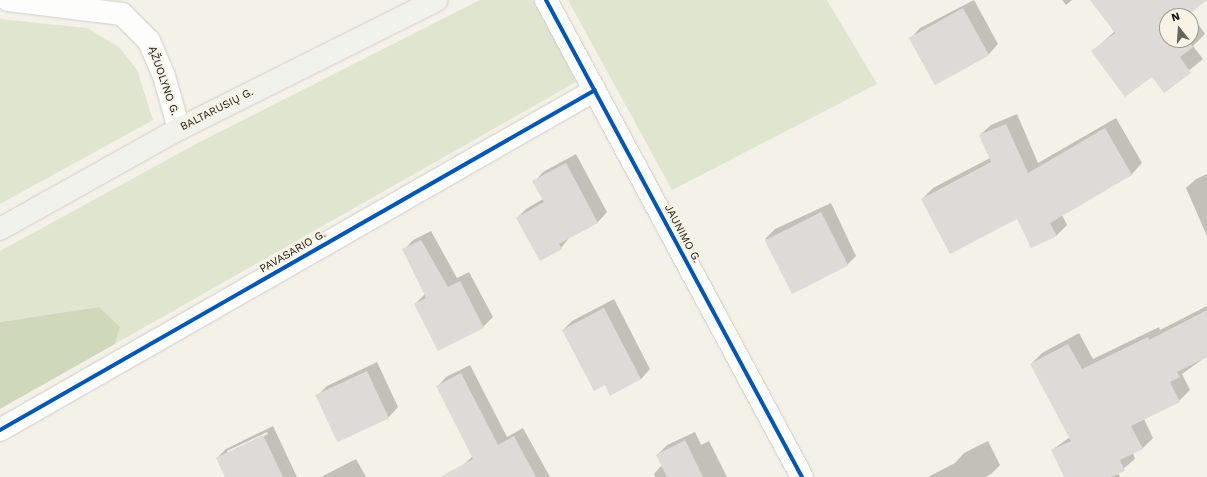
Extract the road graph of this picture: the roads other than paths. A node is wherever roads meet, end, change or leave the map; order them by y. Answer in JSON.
{"nodes":[{"id":1,"x":8,"y":0,"type":"edge"},
{"id":2,"x":437,"y":0,"type":"edge"},
{"id":3,"x":546,"y":0,"type":"edge"},
{"id":4,"x":595,"y":90,"type":"junction"},
{"id":5,"x":179,"y":129,"type":"junction"},
{"id":6,"x":0,"y":229,"type":"edge"},
{"id":7,"x":0,"y":430,"type":"edge"},
{"id":8,"x":802,"y":477,"type":"edge"}],
"edges":[{"from":1,"to":5,"type":"street","name":"ĄŽUOLYNO G."},
{"from":2,"to":5,"type":"main road","name":"BALTARUSIŲ G."},
{"from":3,"to":4,"type":"street","name":"JAUNIMO G."},
{"from":4,"to":7,"type":"street","name":"PAVASARIO G."},
{"from":4,"to":8,"type":"street","name":"JAUNIMO G."},
{"from":5,"to":6,"type":"main road","name":"BALTARUSIŲ G."}]}
